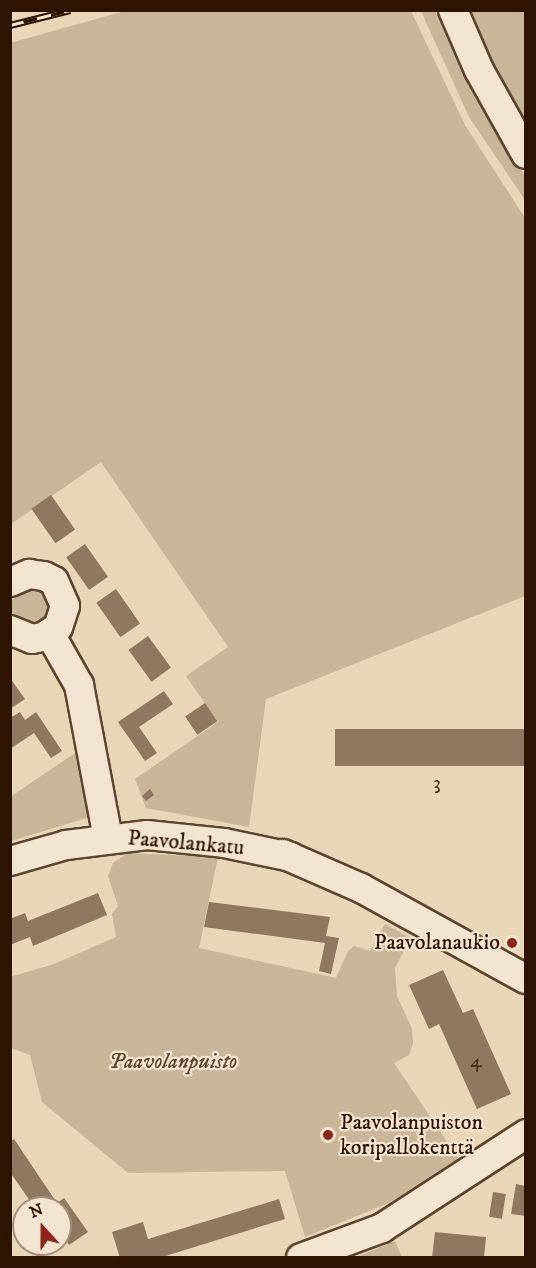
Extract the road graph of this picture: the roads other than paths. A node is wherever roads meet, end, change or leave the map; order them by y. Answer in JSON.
{"nodes":[{"id":1,"x":453,"y":10,"type":"edge"},
{"id":2,"x":525,"y":154,"type":"edge"},
{"id":3,"x":10,"y":582,"type":"edge"},
{"id":4,"x":10,"y":630,"type":"edge"},
{"id":5,"x":50,"y":634,"type":"junction"},
{"id":6,"x":108,"y":838,"type":"junction"},
{"id":7,"x":10,"y":861,"type":"edge"},
{"id":8,"x":525,"y":979,"type":"edge"},
{"id":9,"x":525,"y":1134,"type":"edge"},
{"id":10,"x":301,"y":1257,"type":"edge"}],
"edges":[{"from":1,"to":2,"type":"street"},
{"from":3,"to":5,"type":"street"},
{"from":4,"to":5,"type":"street"},
{"from":5,"to":6,"type":"street"},
{"from":6,"to":7,"type":"street","name":"Paavolankatu"},
{"from":6,"to":8,"type":"street","name":"Paavolankatu"},
{"from":9,"to":10,"type":"street"}]}
